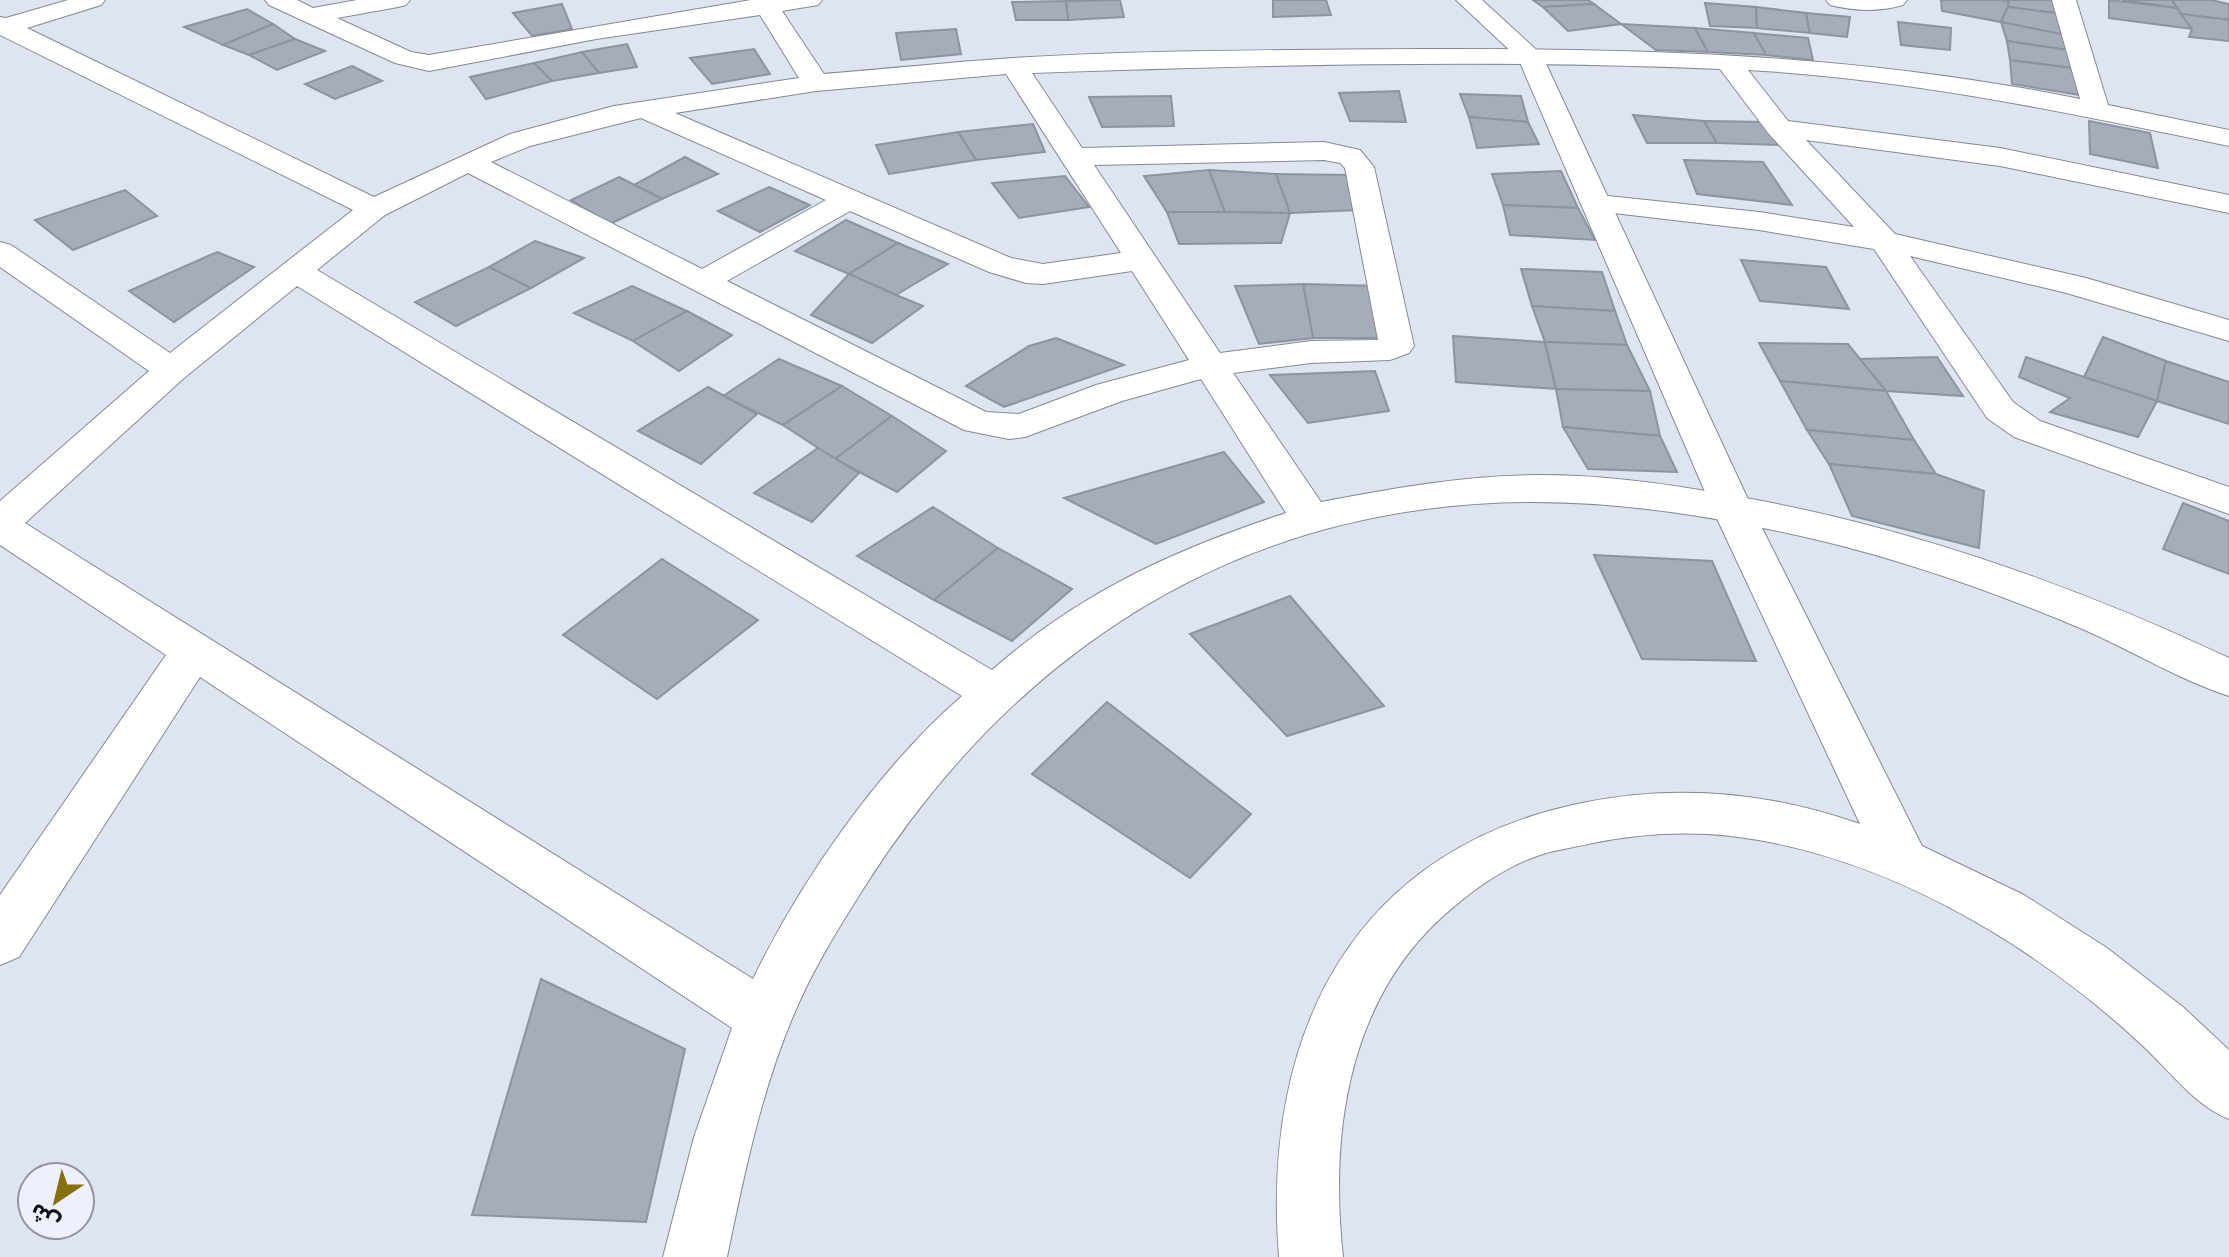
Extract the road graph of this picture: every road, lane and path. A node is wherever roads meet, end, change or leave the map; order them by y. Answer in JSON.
{"nodes":[{"id":1,"x":93,"y":0,"type":"edge"},
{"id":2,"x":277,"y":0,"type":"edge"},
{"id":3,"x":398,"y":0,"type":"edge"},
{"id":4,"x":810,"y":0,"type":"edge"},
{"id":5,"x":1468,"y":0,"type":"edge"},
{"id":6,"x":1838,"y":0,"type":"edge"},
{"id":7,"x":1895,"y":0,"type":"edge"},
{"id":8,"x":2064,"y":0,"type":"edge"},
{"id":9,"x":765,"y":3,"type":"edge"},
{"id":10,"x":313,"y":15,"type":"junction"},
{"id":11,"x":1,"y":26,"type":"edge"},
{"id":12,"x":1529,"y":55,"type":"junction"},
{"id":13,"x":1728,"y":62,"type":"junction"},
{"id":14,"x":1014,"y":66,"type":"junction"},
{"id":15,"x":816,"y":83,"type":"junction"},
{"id":16,"x":643,"y":109,"type":"junction"},
{"id":17,"x":2096,"y":109,"type":"junction"},
{"id":18,"x":1779,"y":128,"type":"junction"},
{"id":19,"x":2229,"y":138,"type":"edge"},
{"id":20,"x":1073,"y":157,"type":"junction"},
{"id":21,"x":468,"y":162,"type":"junction"},
{"id":22,"x":851,"y":198,"type":"junction"},
{"id":23,"x":1599,"y":204,"type":"junction"},
{"id":24,"x":2229,"y":204,"type":"edge"},
{"id":25,"x":374,"y":209,"type":"junction"},
{"id":26,"x":1884,"y":241,"type":"junction"},
{"id":27,"x":0,"y":252,"type":"edge"},
{"id":28,"x":1143,"y":260,"type":"junction"},
{"id":29,"x":296,"y":271,"type":"junction"},
{"id":30,"x":704,"y":281,"type":"junction"},
{"id":31,"x":2229,"y":331,"type":"edge"},
{"id":32,"x":1210,"y":365,"type":"junction"},
{"id":33,"x":171,"y":370,"type":"junction"},
{"id":34,"x":2229,"y":501,"type":"edge"},
{"id":35,"x":1732,"y":508,"type":"junction"},
{"id":36,"x":1311,"y":519,"type":"junction"},
{"id":37,"x":0,"y":524,"type":"edge"},
{"id":38,"x":194,"y":650,"type":"junction"},
{"id":39,"x":2229,"y":678,"type":"edge"},
{"id":40,"x":992,"y":692,"type":"junction"},
{"id":41,"x":1904,"y":862,"type":"junction"},
{"id":42,"x":0,"y":940,"type":"edge"},
{"id":43,"x":764,"y":1017,"type":"junction"},
{"id":44,"x":2229,"y":1090,"type":"edge"},
{"id":45,"x":695,"y":1257,"type":"edge"},
{"id":46,"x":1311,"y":1257,"type":"edge"}],
"edges":[{"from":1,"to":11,"type":"street"},
{"from":2,"to":10,"type":"street"},
{"from":3,"to":10,"type":"street"},
{"from":4,"to":9,"type":"street"},
{"from":5,"to":12,"type":"street"},
{"from":6,"to":7,"type":"street"},
{"from":8,"to":17,"type":"street"},
{"from":9,"to":10,"type":"street"},
{"from":9,"to":15,"type":"street"},
{"from":11,"to":25,"type":"street"},
{"from":12,"to":13,"type":"street"},
{"from":12,"to":14,"type":"street"},
{"from":12,"to":23,"type":"street"},
{"from":13,"to":17,"type":"street"},
{"from":13,"to":18,"type":"street"},
{"from":14,"to":15,"type":"street"},
{"from":14,"to":20,"type":"street"},
{"from":15,"to":16,"type":"street"},
{"from":16,"to":21,"type":"street"},
{"from":16,"to":22,"type":"street"},
{"from":17,"to":19,"type":"street"},
{"from":18,"to":24,"type":"street"},
{"from":18,"to":26,"type":"street"},
{"from":20,"to":28,"type":"street"},
{"from":20,"to":32,"type":"street"},
{"from":21,"to":25,"type":"street"},
{"from":21,"to":30,"type":"street"},
{"from":22,"to":28,"type":"street"},
{"from":22,"to":30,"type":"street"},
{"from":23,"to":26,"type":"street"},
{"from":23,"to":35,"type":"street"},
{"from":25,"to":29,"type":"street"},
{"from":26,"to":31,"type":"street"},
{"from":26,"to":34,"type":"street"},
{"from":27,"to":33,"type":"street"},
{"from":28,"to":32,"type":"street"},
{"from":29,"to":33,"type":"street"},
{"from":29,"to":40,"type":"street"},
{"from":30,"to":32,"type":"street"},
{"from":32,"to":36,"type":"street"},
{"from":33,"to":37,"type":"street"},
{"from":35,"to":36,"type":"street"},
{"from":35,"to":39,"type":"street"},
{"from":35,"to":41,"type":"street"},
{"from":36,"to":40,"type":"street"},
{"from":37,"to":38,"type":"street"},
{"from":38,"to":42,"type":"street"},
{"from":38,"to":43,"type":"street"},
{"from":40,"to":43,"type":"street"},
{"from":41,"to":44,"type":"street"},
{"from":41,"to":46,"type":"street"},
{"from":43,"to":45,"type":"street"}]}
